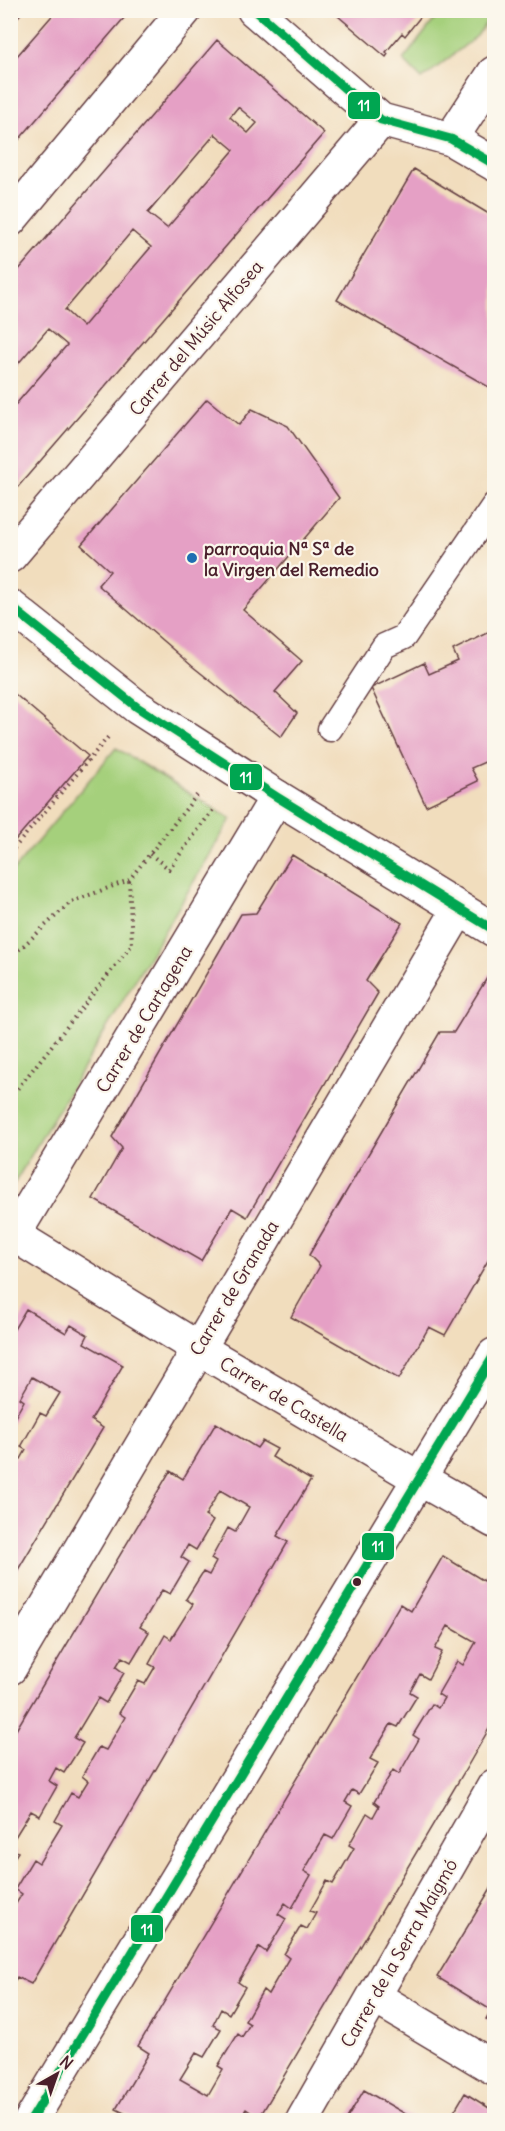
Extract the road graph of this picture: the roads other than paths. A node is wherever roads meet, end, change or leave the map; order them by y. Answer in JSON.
{"nodes":[{"id":1,"x":185,"y":10,"type":"edge"},
{"id":2,"x":254,"y":10,"type":"edge"},
{"id":3,"x":495,"y":73,"type":"edge"},
{"id":4,"x":381,"y":120,"type":"junction"},
{"id":5,"x":451,"y":139,"type":"junction"},
{"id":6,"x":495,"y":164,"type":"edge"},
{"id":7,"x":10,"y":219,"type":"edge"},
{"id":8,"x":495,"y":504,"type":"edge"},
{"id":9,"x":10,"y":556,"type":"edge"},
{"id":10,"x":10,"y":606,"type":"edge"},
{"id":11,"x":330,"y":729,"type":"dead end"},
{"id":12,"x":277,"y":797,"type":"junction"},
{"id":13,"x":459,"y":909,"type":"junction"},
{"id":14,"x":495,"y":930,"type":"edge"},
{"id":15,"x":12,"y":1238,"type":"edge"},
{"id":16,"x":198,"y":1348,"type":"junction"},
{"id":17,"x":495,"y":1355,"type":"edge"},
{"id":18,"x":420,"y":1479,"type":"junction"},
{"id":19,"x":495,"y":1521,"type":"edge"},
{"id":20,"x":10,"y":1668,"type":"edge"},
{"id":21,"x":493,"y":1791,"type":"edge"},
{"id":22,"x":375,"y":1997,"type":"junction"},
{"id":23,"x":495,"y":2068,"type":"edge"},
{"id":24,"x":31,"y":2121,"type":"edge"},
{"id":25,"x":303,"y":2121,"type":"edge"}],
"edges":[{"from":1,"to":7,"type":"street"},
{"from":2,"to":4,"type":"street"},
{"from":3,"to":5,"type":"street"},
{"from":4,"to":5,"type":"street"},
{"from":4,"to":9,"type":"street","name":"Carrer del Músic Alfosea"},
{"from":5,"to":6,"type":"street"},
{"from":8,"to":11,"type":"lane"},
{"from":10,"to":12,"type":"street"},
{"from":12,"to":13,"type":"street"},
{"from":12,"to":15,"type":"street","name":"Carrer de Cartagena"},
{"from":13,"to":14,"type":"street"},
{"from":13,"to":16,"type":"street","name":"Carrer de Granada"},
{"from":15,"to":16,"type":"street","name":"Carrer de Castella"},
{"from":16,"to":18,"type":"street","name":"Carrer de Castella"},
{"from":16,"to":20,"type":"street","name":"Carrer de Granada"},
{"from":17,"to":18,"type":"street"},
{"from":18,"to":19,"type":"street","name":"Carrer de Castella"},
{"from":18,"to":24,"type":"street"},
{"from":21,"to":22,"type":"street","name":"Carrer de la Serra Maigmó"},
{"from":22,"to":23,"type":"street"},
{"from":22,"to":25,"type":"street","name":"Carrer de la Serra Maigmó"}]}
